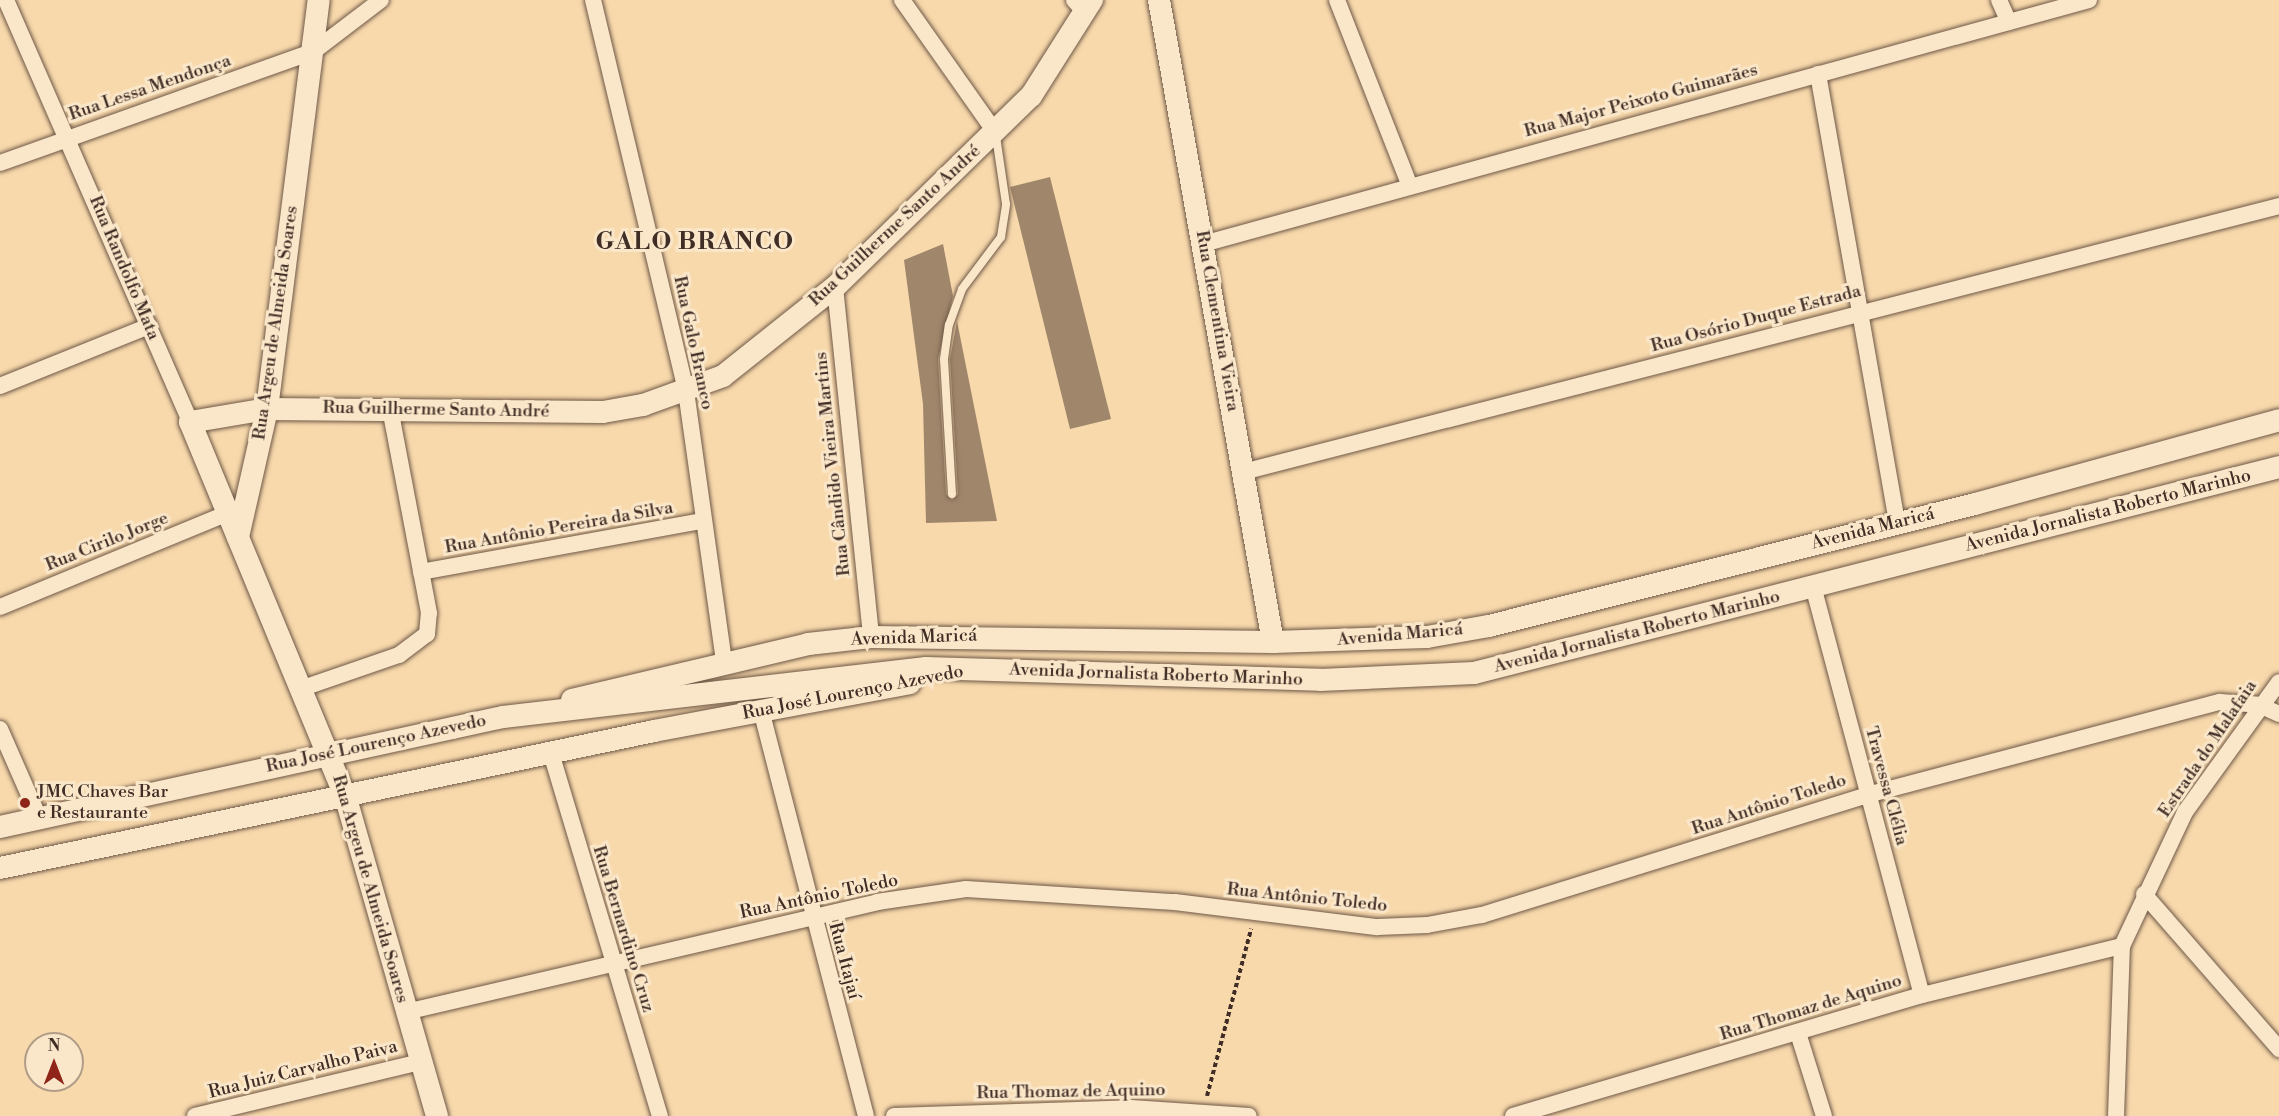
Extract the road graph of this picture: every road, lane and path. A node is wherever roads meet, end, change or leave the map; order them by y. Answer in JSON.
{"nodes":[{"id":1,"x":6,"y":0,"type":"edge"},
{"id":2,"x":307,"y":0,"type":"edge"},
{"id":3,"x":319,"y":0,"type":"edge"},
{"id":4,"x":381,"y":0,"type":"edge"},
{"id":5,"x":593,"y":0,"type":"edge"},
{"id":6,"x":902,"y":0,"type":"edge"},
{"id":7,"x":1159,"y":0,"type":"edge"},
{"id":8,"x":1337,"y":0,"type":"edge"},
{"id":9,"x":1999,"y":0,"type":"edge"},
{"id":10,"x":2090,"y":0,"type":"edge"},
{"id":11,"x":1083,"y":4,"type":"edge"},
{"id":12,"x":2008,"y":22,"type":"junction"},
{"id":13,"x":315,"y":27,"type":"junction"},
{"id":14,"x":314,"y":51,"type":"junction"},
{"id":15,"x":1818,"y":74,"type":"junction"},
{"id":16,"x":995,"y":132,"type":"junction"},
{"id":17,"x":68,"y":137,"type":"junction"},
{"id":18,"x":0,"y":164,"type":"edge"},
{"id":19,"x":1409,"y":184,"type":"junction"},
{"id":20,"x":2279,"y":206,"type":"edge"},
{"id":21,"x":1203,"y":244,"type":"junction"},
{"id":22,"x":835,"y":287,"type":"junction"},
{"id":23,"x":1861,"y":312,"type":"junction"},
{"id":24,"x":148,"y":326,"type":"junction"},
{"id":25,"x":0,"y":386,"type":"edge"},
{"id":26,"x":686,"y":392,"type":"junction"},
{"id":27,"x":390,"y":408,"type":"junction"},
{"id":28,"x":267,"y":409,"type":"junction"},
{"id":29,"x":2279,"y":420,"type":"edge"},
{"id":30,"x":190,"y":422,"type":"junction"},
{"id":31,"x":2279,"y":467,"type":"edge"},
{"id":32,"x":1243,"y":472,"type":"junction"},
{"id":33,"x":952,"y":494,"type":"dead end"},
{"id":34,"x":228,"y":513,"type":"junction"},
{"id":35,"x":703,"y":521,"type":"junction"},
{"id":36,"x":1897,"y":523,"type":"junction"},
{"id":37,"x":238,"y":537,"type":"junction"},
{"id":38,"x":421,"y":572,"type":"junction"},
{"id":39,"x":1813,"y":586,"type":"junction"},
{"id":40,"x":0,"y":607,"type":"edge"},
{"id":41,"x":871,"y":638,"type":"junction"},
{"id":42,"x":1273,"y":642,"type":"junction"},
{"id":43,"x":724,"y":663,"type":"junction"},
{"id":44,"x":979,"y":669,"type":"junction"},
{"id":45,"x":2279,"y":682,"type":"edge"},
{"id":46,"x":303,"y":688,"type":"junction"},
{"id":47,"x":2259,"y":705,"type":"junction"},
{"id":48,"x":761,"y":710,"type":"junction"},
{"id":49,"x":2279,"y":714,"type":"edge"},
{"id":50,"x":503,"y":717,"type":"junction"},
{"id":51,"x":0,"y":729,"type":"edge"},
{"id":52,"x":551,"y":753,"type":"junction"},
{"id":53,"x":330,"y":754,"type":"junction"},
{"id":54,"x":1867,"y":795,"type":"junction"},
{"id":55,"x":345,"y":796,"type":"junction"},
{"id":56,"x":39,"y":818,"type":"junction"},
{"id":57,"x":0,"y":827,"type":"edge"},
{"id":58,"x":0,"y":868,"type":"edge"},
{"id":59,"x":2144,"y":894,"type":"junction"},
{"id":60,"x":1256,"y":914,"type":"junction"},
{"id":61,"x":812,"y":917,"type":"junction"},
{"id":62,"x":2122,"y":946,"type":"junction"},
{"id":63,"x":613,"y":964,"type":"junction"},
{"id":64,"x":1922,"y":995,"type":"junction"},
{"id":65,"x":406,"y":1012,"type":"junction"},
{"id":66,"x":1798,"y":1033,"type":"junction"},
{"id":67,"x":2279,"y":1049,"type":"edge"},
{"id":68,"x":420,"y":1062,"type":"junction"},
{"id":69,"x":1202,"y":1114,"type":"edge"},
{"id":70,"x":195,"y":1116,"type":"edge"},
{"id":71,"x":437,"y":1116,"type":"edge"},
{"id":72,"x":660,"y":1116,"type":"edge"},
{"id":73,"x":866,"y":1116,"type":"edge"},
{"id":74,"x":894,"y":1116,"type":"edge"},
{"id":75,"x":1249,"y":1116,"type":"edge"},
{"id":76,"x":1513,"y":1116,"type":"edge"},
{"id":77,"x":1824,"y":1116,"type":"edge"},
{"id":78,"x":2116,"y":1116,"type":"edge"}],
"edges":[{"from":1,"to":17,"type":"street","name":"Rua Randolfo Mata"},
{"from":2,"to":13,"type":"street"},
{"from":3,"to":13,"type":"street","name":"Rua Argeu de Almeida Soares"},
{"from":4,"to":14,"type":"street","name":"Rua Lessa Mendonça"},
{"from":5,"to":26,"type":"street","name":"Rua Galo Branco"},
{"from":6,"to":16,"type":"street"},
{"from":7,"to":21,"type":"street","name":"Rua Clementina Vieira"},
{"from":8,"to":19,"type":"street"},
{"from":9,"to":12,"type":"street"},
{"from":10,"to":12,"type":"street","name":"Rua Major Peixoto Guimarães"},
{"from":11,"to":16,"type":"street","name":"Rua Guilherme Santo André"},
{"from":12,"to":15,"type":"street","name":"Rua Major Peixoto Guimarães"},
{"from":13,"to":14,"type":"street","name":"Rua Argeu de Almeida Soares"},
{"from":14,"to":17,"type":"street","name":"Rua Lessa Mendonça"},
{"from":14,"to":28,"type":"street","name":"Rua Argeu de Almeida Soares"},
{"from":15,"to":19,"type":"street","name":"Rua Major Peixoto Guimarães"},
{"from":15,"to":23,"type":"street"},
{"from":16,"to":22,"type":"street","name":"Rua Guilherme Santo André"},
{"from":16,"to":33,"type":"lane"},
{"from":17,"to":18,"type":"street","name":"Rua Lessa Mendonça"},
{"from":17,"to":24,"type":"street","name":"Rua Randolfo Mata"},
{"from":19,"to":21,"type":"street","name":"Rua Major Peixoto Guimarães"},
{"from":20,"to":23,"type":"street","name":"Rua Osório Duque Estrada"},
{"from":21,"to":32,"type":"street","name":"Rua Clementina Vieira"},
{"from":22,"to":26,"type":"street","name":"Rua Guilherme Santo André"},
{"from":22,"to":41,"type":"street","name":"Rua Cândido Vieira Martins"},
{"from":23,"to":32,"type":"street","name":"Rua Osório Duque Estrada"},
{"from":23,"to":36,"type":"street"},
{"from":24,"to":25,"type":"street"},
{"from":24,"to":30,"type":"street","name":"Rua Randolfo Mata"},
{"from":26,"to":27,"type":"street","name":"Rua Guilherme Santo André"},
{"from":26,"to":35,"type":"street","name":"Rua Galo Branco"},
{"from":27,"to":28,"type":"street","name":"Rua Guilherme Santo André"},
{"from":27,"to":38,"type":"street"},
{"from":28,"to":30,"type":"street","name":"Rua Guilherme Santo André"},
{"from":28,"to":37,"type":"street","name":"Rua Argeu de Almeida Soares"},
{"from":29,"to":36,"type":"street","name":"Avenida Maricá"},
{"from":30,"to":34,"type":"street","name":"Rua Randolfo Mata"},
{"from":31,"to":39,"type":"street","name":"Avenida Jornalista Roberto Marinho"},
{"from":32,"to":42,"type":"street","name":"Rua Clementina Vieira"},
{"from":34,"to":37,"type":"street","name":"Rua Randolfo Mata"},
{"from":34,"to":40,"type":"street","name":"Rua Cirilo Jorge"},
{"from":35,"to":38,"type":"street","name":"Rua Antônio Pereira da Silva"},
{"from":35,"to":43,"type":"street","name":"Rua Galo Branco"},
{"from":36,"to":42,"type":"street","name":"Avenida Maricá"},
{"from":37,"to":46,"type":"street","name":"Rua Argeu de Almeida Soares"},
{"from":38,"to":46,"type":"street"},
{"from":39,"to":44,"type":"street","name":"Avenida Jornalista Roberto Marinho"},
{"from":39,"to":54,"type":"street","name":"Travessa Clélia"},
{"from":41,"to":42,"type":"street","name":"Avenida Maricá"},
{"from":41,"to":43,"type":"street","name":"Avenida Maricá"},
{"from":43,"to":50,"type":"street","name":"Avenida Maricá"},
{"from":44,"to":48,"type":"street","name":"Rua José Lourenço Azevedo"},
{"from":44,"to":50,"type":"street","name":"Rua José Lourenço Azevedo"},
{"from":45,"to":47,"type":"street","name":"Estrada do Malafaia"},
{"from":46,"to":53,"type":"street","name":"Rua Argeu de Almeida Soares"},
{"from":47,"to":49,"type":"street","name":"Rua Antônio Toledo"},
{"from":47,"to":54,"type":"street","name":"Rua Antônio Toledo"},
{"from":47,"to":59,"type":"street","name":"Estrada do Malafaia"},
{"from":48,"to":52,"type":"street","name":"Rua José Lourenço Azevedo"},
{"from":48,"to":61,"type":"street","name":"Rua Itajaí"},
{"from":50,"to":53,"type":"street","name":"Rua José Lourenço Azevedo"},
{"from":51,"to":56,"type":"street"},
{"from":52,"to":55,"type":"street","name":"Rua José Lourenço Azevedo"},
{"from":52,"to":63,"type":"street","name":"Rua Bernardino Cruz"},
{"from":53,"to":55,"type":"street","name":"Rua Argeu de Almeida Soares"},
{"from":53,"to":56,"type":"street","name":"Rua José Lourenço Azevedo"},
{"from":54,"to":60,"type":"street","name":"Rua Antônio Toledo"},
{"from":54,"to":64,"type":"street","name":"Travessa Clélia"},
{"from":55,"to":58,"type":"street","name":"Rua José Lourenço Azevedo"},
{"from":55,"to":65,"type":"street","name":"Rua Argeu de Almeida Soares"},
{"from":56,"to":57,"type":"street","name":"Rua José Lourenço Azevedo"},
{"from":59,"to":62,"type":"street","name":"Estrada do Malafaia"},
{"from":59,"to":67,"type":"street"},
{"from":60,"to":61,"type":"street","name":"Rua Antônio Toledo"},
{"from":60,"to":69,"type":"path"},
{"from":61,"to":63,"type":"street","name":"Rua Antônio Toledo"},
{"from":61,"to":73,"type":"street","name":"Rua Itajaí"},
{"from":62,"to":64,"type":"street","name":"Rua Thomaz de Aquino"},
{"from":62,"to":78,"type":"street","name":"Estrada do Malafaia"},
{"from":63,"to":65,"type":"street","name":"Rua Antônio Toledo"},
{"from":63,"to":72,"type":"street","name":"Rua Bernardino Cruz"},
{"from":64,"to":66,"type":"street","name":"Rua Thomaz de Aquino"},
{"from":65,"to":68,"type":"street","name":"Rua Argeu de Almeida Soares"},
{"from":66,"to":76,"type":"street","name":"Rua Thomaz de Aquino"},
{"from":66,"to":77,"type":"street"},
{"from":68,"to":70,"type":"street","name":"Rua Juiz Carvalho Paiva"},
{"from":68,"to":71,"type":"street","name":"Rua Argeu de Almeida Soares"},
{"from":69,"to":74,"type":"street","name":"Rua Thomaz de Aquino"},
{"from":69,"to":75,"type":"street","name":"Rua Thomaz de Aquino"}]}
